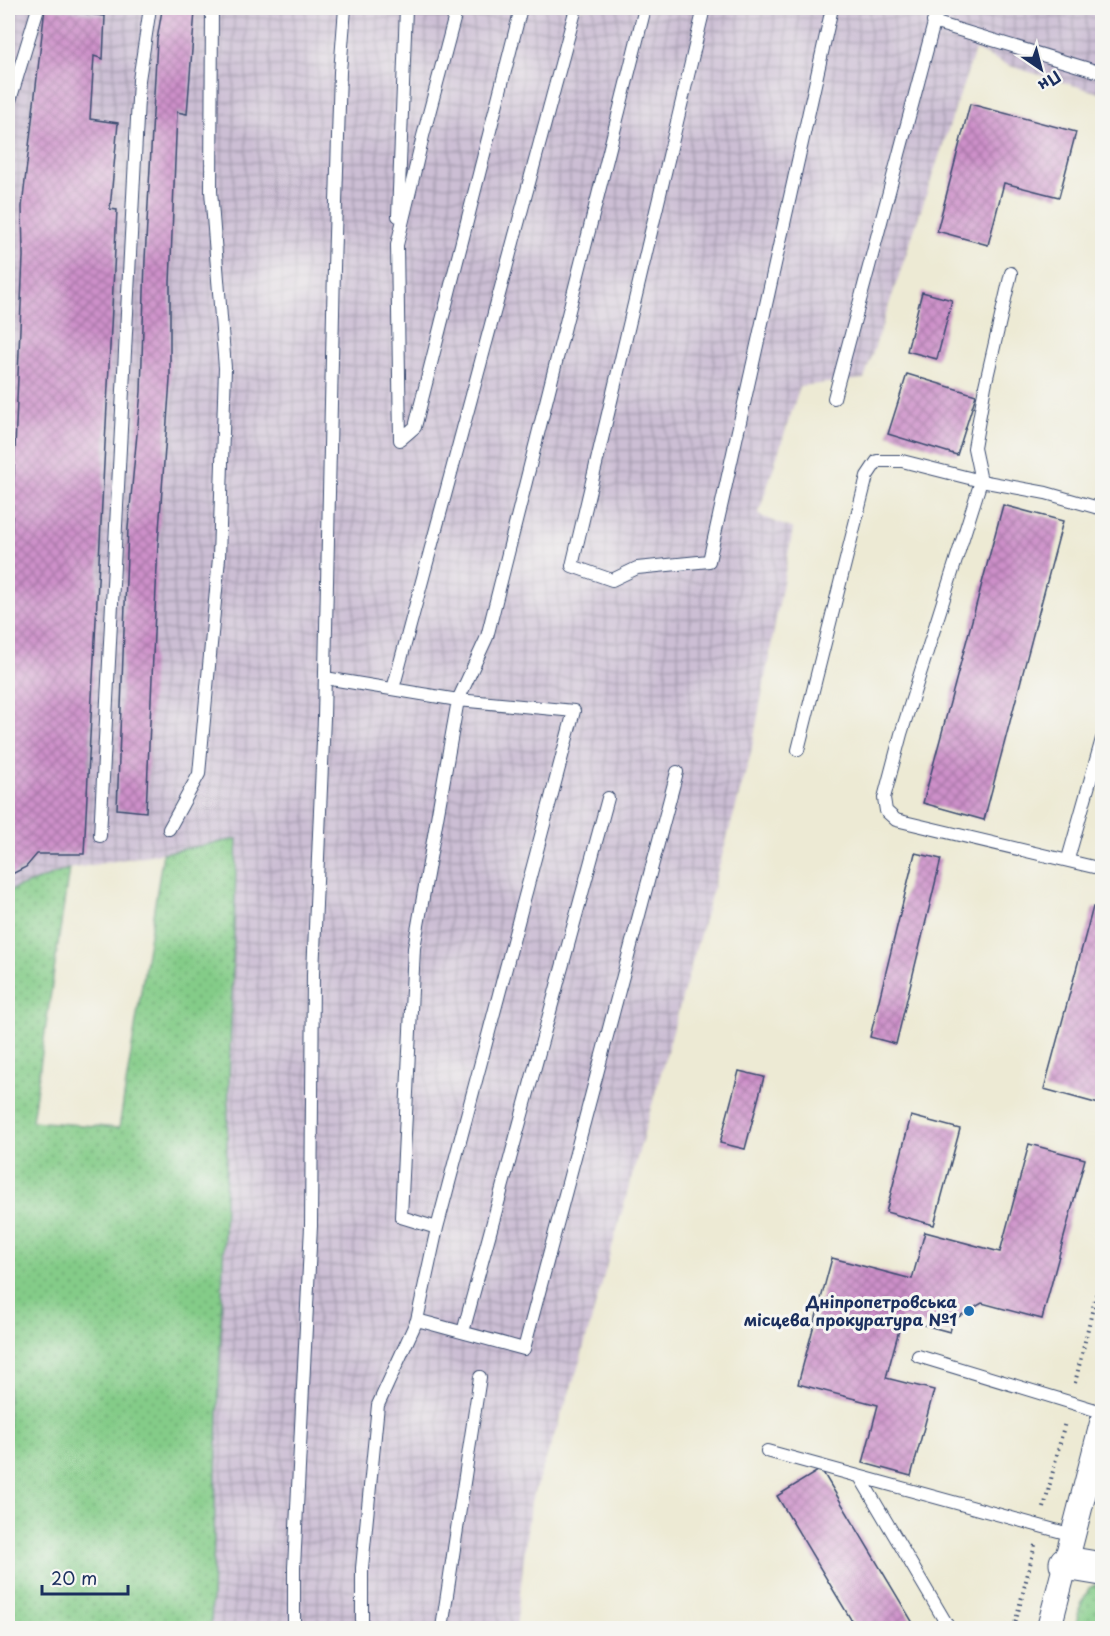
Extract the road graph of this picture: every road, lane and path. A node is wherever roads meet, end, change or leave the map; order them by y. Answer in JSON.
{"nodes":[{"id":1,"x":38,"y":8,"type":"edge"},
{"id":2,"x":150,"y":8,"type":"edge"},
{"id":3,"x":212,"y":8,"type":"edge"},
{"id":4,"x":345,"y":8,"type":"edge"},
{"id":5,"x":405,"y":8,"type":"edge"},
{"id":6,"x":457,"y":8,"type":"edge"},
{"id":7,"x":521,"y":8,"type":"edge"},
{"id":8,"x":576,"y":8,"type":"edge"},
{"id":9,"x":645,"y":8,"type":"edge"},
{"id":10,"x":704,"y":8,"type":"edge"},
{"id":11,"x":832,"y":8,"type":"edge"},
{"id":12,"x":938,"y":8,"type":"edge"},
{"id":13,"x":933,"y":22,"type":"junction"},
{"id":14,"x":1102,"y":73,"type":"edge"},
{"id":15,"x":8,"y":107,"type":"edge"},
{"id":16,"x":397,"y":245,"type":"junction"},
{"id":17,"x":1011,"y":273,"type":"dead end"},
{"id":18,"x":834,"y":398,"type":"dead end"},
{"id":19,"x":981,"y":481,"type":"junction"},
{"id":20,"x":1102,"y":509,"type":"edge"},
{"id":21,"x":325,"y":678,"type":"junction"},
{"id":22,"x":393,"y":689,"type":"junction"},
{"id":23,"x":458,"y":700,"type":"junction"},
{"id":24,"x":1102,"y":739,"type":"edge"},
{"id":25,"x":798,"y":750,"type":"dead end"},
{"id":26,"x":677,"y":772,"type":"dead end"},
{"id":27,"x":608,"y":798,"type":"dead end"},
{"id":28,"x":169,"y":829,"type":"dead end"},
{"id":29,"x":100,"y":836,"type":"dead end"},
{"id":30,"x":1068,"y":860,"type":"junction"},
{"id":31,"x":1102,"y":869,"type":"edge"},
{"id":32,"x":437,"y":1228,"type":"junction"},
{"id":33,"x":1102,"y":1270,"type":"edge"},
{"id":34,"x":417,"y":1320,"type":"junction"},
{"id":35,"x":463,"y":1332,"type":"junction"},
{"id":36,"x":918,"y":1356,"type":"dead end"},
{"id":37,"x":480,"y":1377,"type":"dead end"},
{"id":38,"x":1070,"y":1402,"type":"junction"},
{"id":39,"x":1102,"y":1412,"type":"edge"},
{"id":40,"x":1102,"y":1423,"type":"edge"},
{"id":41,"x":767,"y":1451,"type":"dead end"},
{"id":42,"x":860,"y":1477,"type":"junction"},
{"id":43,"x":1040,"y":1526,"type":"junction"},
{"id":44,"x":1069,"y":1549,"type":"junction"},
{"id":45,"x":1102,"y":1569,"type":"edge"},
{"id":46,"x":294,"y":1629,"type":"edge"},
{"id":47,"x":362,"y":1629,"type":"edge"},
{"id":48,"x":442,"y":1629,"type":"edge"},
{"id":49,"x":949,"y":1629,"type":"edge"},
{"id":50,"x":1014,"y":1629,"type":"edge"},
{"id":51,"x":1049,"y":1629,"type":"edge"}],
"edges":[{"from":1,"to":15,"type":"lane"},
{"from":2,"to":29,"type":"lane"},
{"from":3,"to":28,"type":"lane"},
{"from":4,"to":21,"type":"lane"},
{"from":5,"to":16,"type":"lane"},
{"from":6,"to":16,"type":"lane"},
{"from":7,"to":16,"type":"lane"},
{"from":8,"to":22,"type":"lane"},
{"from":9,"to":23,"type":"lane"},
{"from":10,"to":11,"type":"lane"},
{"from":12,"to":13,"type":"lane"},
{"from":13,"to":14,"type":"lane"},
{"from":13,"to":18,"type":"lane"},
{"from":17,"to":19,"type":"lane"},
{"from":19,"to":20,"type":"lane"},
{"from":19,"to":25,"type":"lane"},
{"from":19,"to":30,"type":"lane"},
{"from":21,"to":22,"type":"lane"},
{"from":21,"to":46,"type":"lane"},
{"from":22,"to":23,"type":"lane"},
{"from":23,"to":32,"type":"lane"},
{"from":23,"to":32,"type":"lane"},
{"from":24,"to":30,"type":"lane"},
{"from":26,"to":35,"type":"lane"},
{"from":27,"to":35,"type":"lane"},
{"from":30,"to":31,"type":"lane"},
{"from":32,"to":34,"type":"lane"},
{"from":33,"to":38,"type":"path"},
{"from":34,"to":35,"type":"lane"},
{"from":34,"to":47,"type":"lane"},
{"from":36,"to":38,"type":"lane"},
{"from":37,"to":48,"type":"lane"},
{"from":38,"to":39,"type":"lane"},
{"from":38,"to":43,"type":"path"},
{"from":40,"to":44,"type":"street"},
{"from":41,"to":42,"type":"lane"},
{"from":42,"to":43,"type":"lane"},
{"from":42,"to":49,"type":"lane"},
{"from":43,"to":44,"type":"lane"},
{"from":43,"to":50,"type":"path"},
{"from":44,"to":45,"type":"street"},
{"from":44,"to":51,"type":"street"}]}
